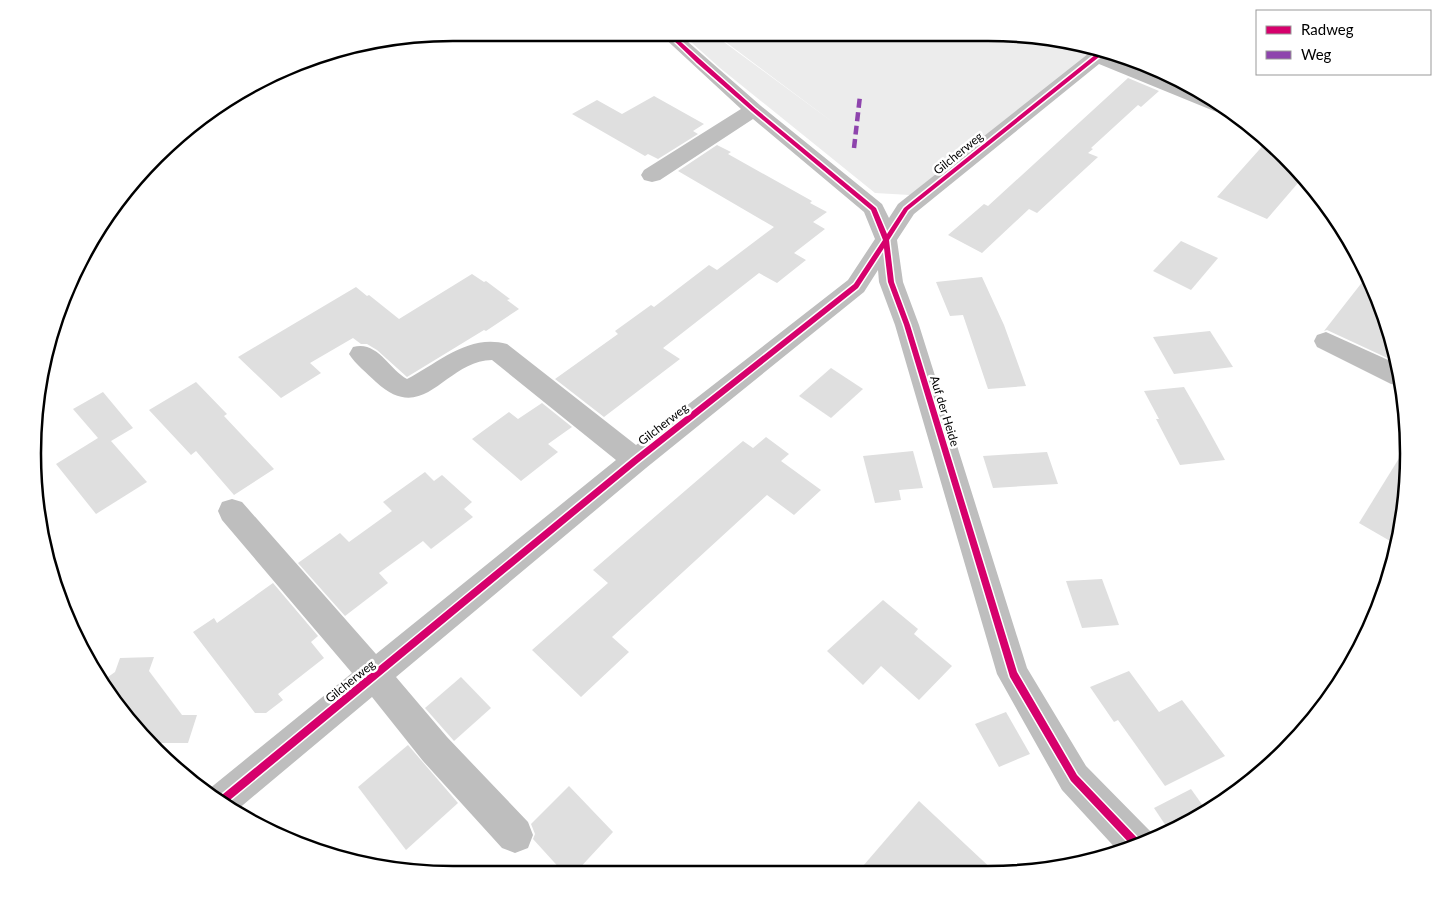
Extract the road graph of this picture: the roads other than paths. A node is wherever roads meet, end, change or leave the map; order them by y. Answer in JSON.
{"nodes":[{"id":1,"x":676,"y":41,"type":"edge"},
{"id":2,"x":1097,"y":56,"type":"edge"},
{"id":3,"x":1126,"y":66,"type":"edge"},
{"id":4,"x":1181,"y":89,"type":"edge"},
{"id":5,"x":754,"y":110,"type":"junction"},
{"id":6,"x":652,"y":176,"type":"dead end"},
{"id":7,"x":886,"y":238,"type":"junction"},
{"id":8,"x":1326,"y":341,"type":"dead end"},
{"id":9,"x":362,"y":354,"type":"dead end"},
{"id":10,"x":1392,"y":373,"type":"edge"},
{"id":11,"x":636,"y":460,"type":"junction"},
{"id":12,"x":232,"y":511,"type":"dead end"},
{"id":13,"x":374,"y":675,"type":"junction"},
{"id":14,"x":226,"y":797,"type":"edge"},
{"id":15,"x":515,"y":835,"type":"dead end"},
{"id":16,"x":1132,"y":839,"type":"edge"}],
"edges":[{"from":1,"to":5,"type":"street","name":"Auf der Heide"},
{"from":2,"to":7,"type":"street","name":"Gilcherweg"},
{"from":3,"to":4,"type":"street"},
{"from":5,"to":6,"type":"street"},
{"from":5,"to":7,"type":"street","name":"Auf der Heide"},
{"from":7,"to":11,"type":"street","name":"Gilcherweg"},
{"from":7,"to":16,"type":"street","name":"Auf der Heide"},
{"from":8,"to":10,"type":"street"},
{"from":9,"to":11,"type":"street"},
{"from":11,"to":13,"type":"street","name":"Gilcherweg"},
{"from":12,"to":13,"type":"street"},
{"from":13,"to":14,"type":"street","name":"Gilcherweg"},
{"from":13,"to":15,"type":"street"}]}
